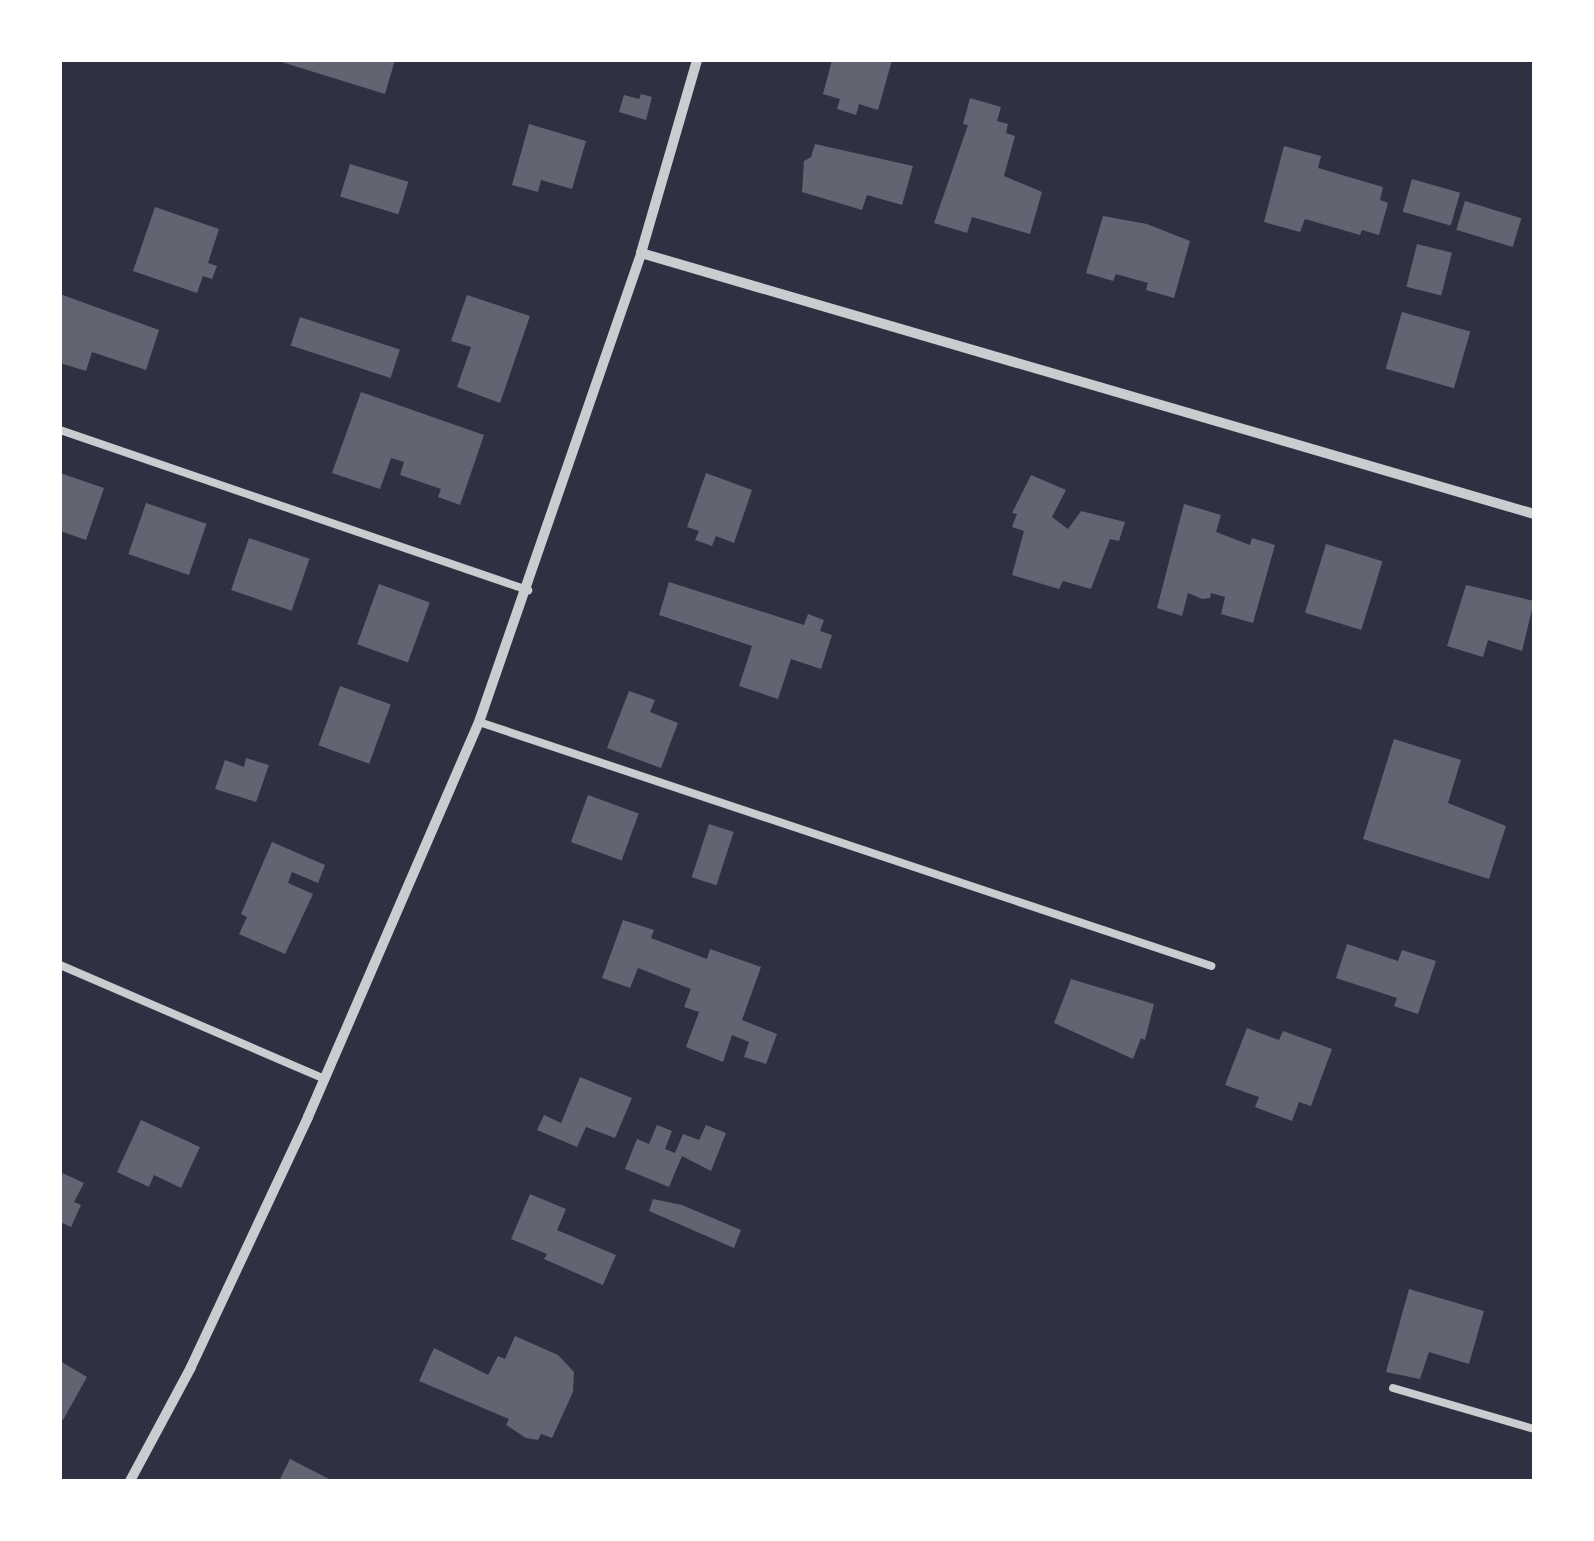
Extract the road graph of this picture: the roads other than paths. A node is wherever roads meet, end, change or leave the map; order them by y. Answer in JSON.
{"nodes":[{"id":1,"x":697,"y":60,"type":"edge"},
{"id":2,"x":641,"y":253,"type":"junction"},
{"id":3,"x":60,"y":430,"type":"edge"},
{"id":4,"x":1534,"y":514,"type":"edge"},
{"id":5,"x":528,"y":590,"type":"junction"},
{"id":6,"x":479,"y":722,"type":"junction"},
{"id":7,"x":60,"y":966,"type":"edge"},
{"id":8,"x":1211,"y":966,"type":"dead end"},
{"id":9,"x":326,"y":1079,"type":"junction"},
{"id":10,"x":1393,"y":1388,"type":"dead end"},
{"id":11,"x":1534,"y":1429,"type":"edge"},
{"id":12,"x":130,"y":1481,"type":"edge"}],
"edges":[{"from":1,"to":2,"type":"street"},
{"from":2,"to":4,"type":"street"},
{"from":2,"to":5,"type":"street"},
{"from":3,"to":5,"type":"lane"},
{"from":5,"to":6,"type":"street"},
{"from":6,"to":8,"type":"lane"},
{"from":6,"to":9,"type":"street"},
{"from":7,"to":9,"type":"lane"},
{"from":9,"to":12,"type":"street"},
{"from":10,"to":11,"type":"lane"}]}
